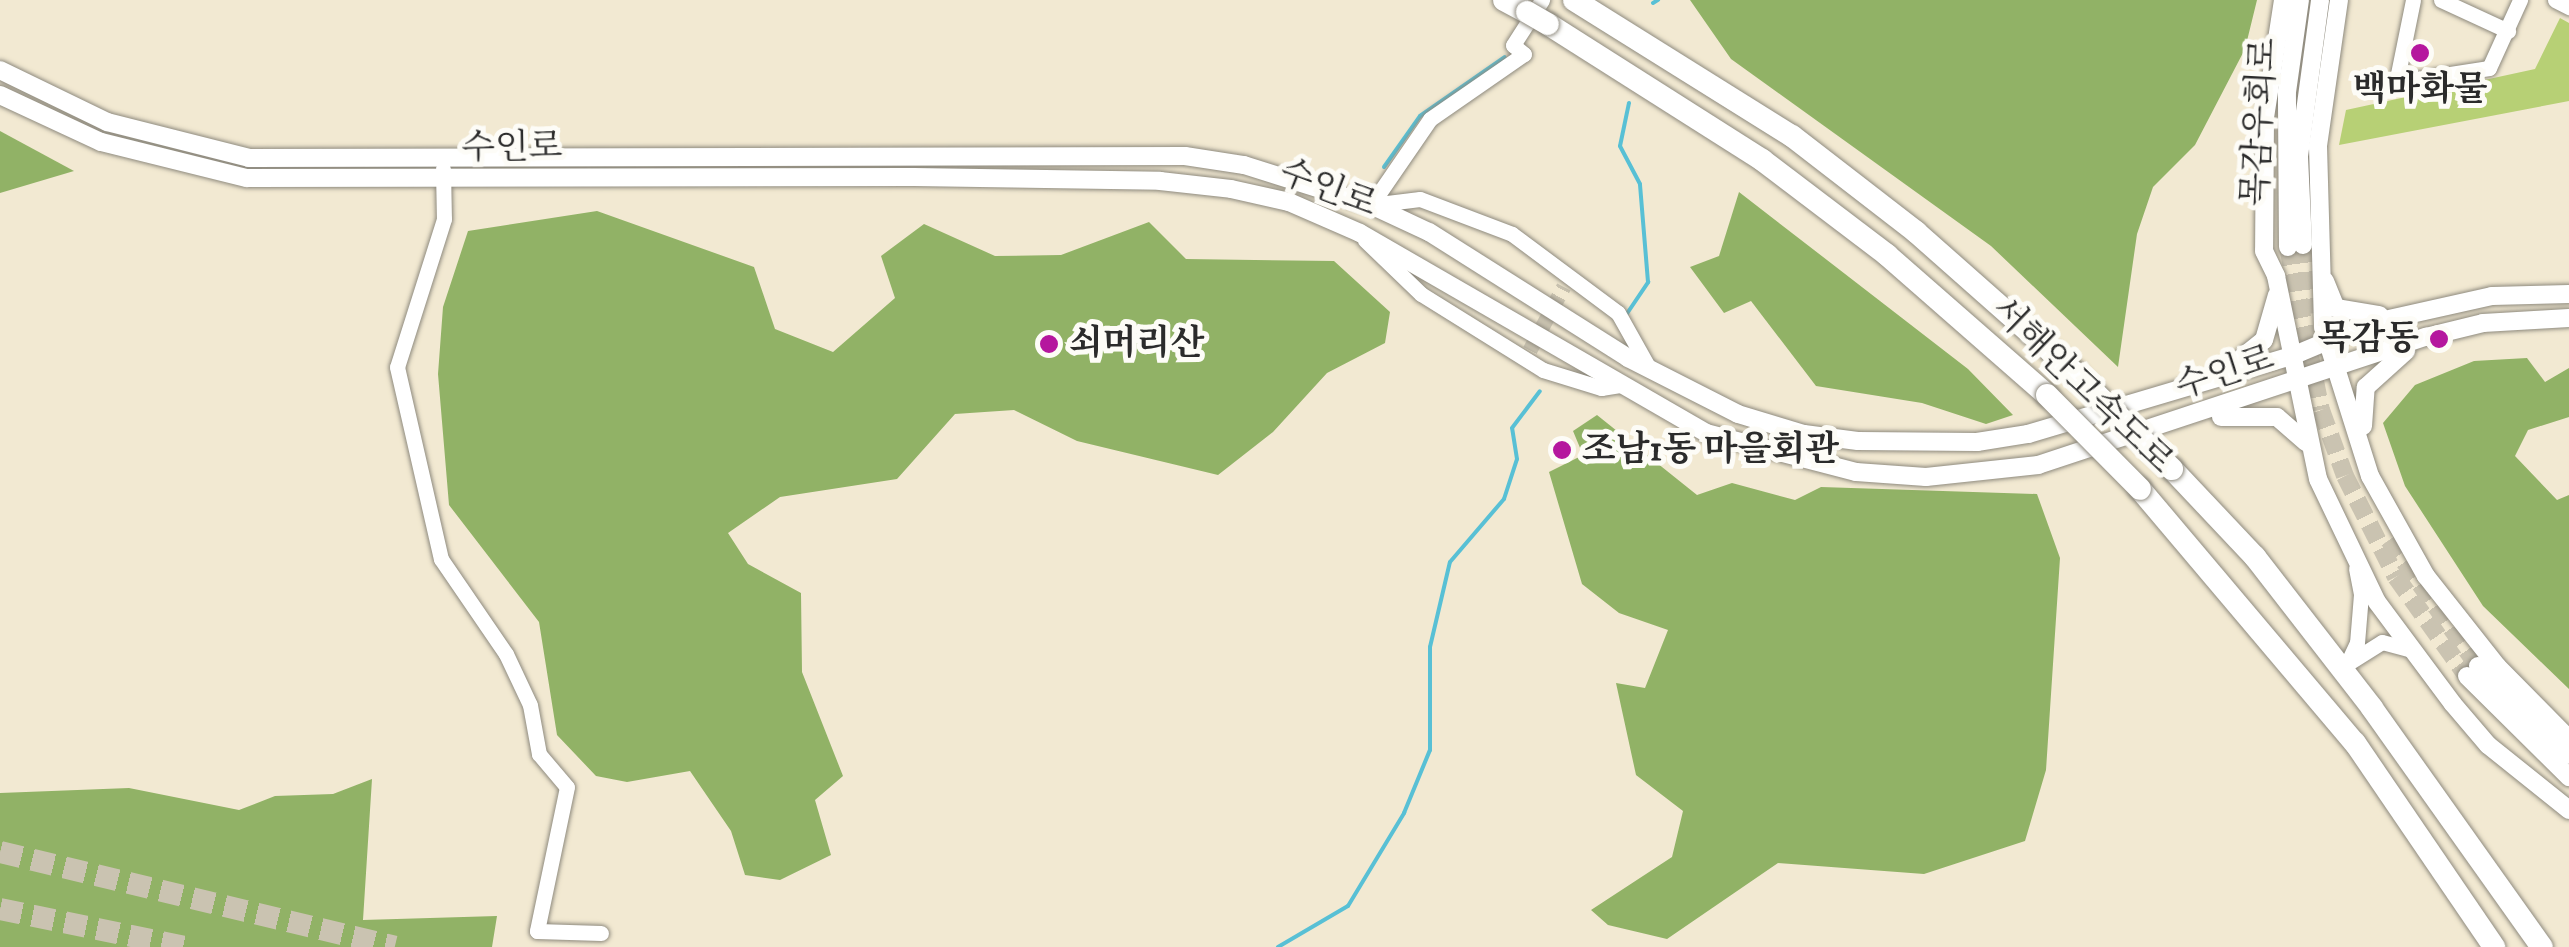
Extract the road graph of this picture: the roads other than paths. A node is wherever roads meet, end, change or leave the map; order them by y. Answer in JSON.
{"nodes":[{"id":1,"x":1504,"y":0,"type":"edge"},
{"id":2,"x":1574,"y":0,"type":"edge"},
{"id":3,"x":2283,"y":0,"type":"edge"},
{"id":4,"x":2300,"y":0,"type":"edge"},
{"id":5,"x":2320,"y":0,"type":"edge"},
{"id":6,"x":2340,"y":0,"type":"edge"},
{"id":7,"x":2413,"y":0,"type":"edge"},
{"id":8,"x":2441,"y":0,"type":"edge"},
{"id":9,"x":2520,"y":0,"type":"edge"},
{"id":10,"x":2555,"y":0,"type":"edge"},
{"id":11,"x":2569,"y":7,"type":"edge"},
{"id":12,"x":1539,"y":12,"type":"edge"},
{"id":13,"x":2508,"y":30,"type":"junction"},
{"id":14,"x":0,"y":70,"type":"edge"},
{"id":15,"x":0,"y":96,"type":"edge"},
{"id":16,"x":442,"y":160,"type":"junction"},
{"id":17,"x":444,"y":181,"type":"junction"},
{"id":18,"x":1371,"y":205,"type":"junction"},
{"id":19,"x":1360,"y":233,"type":"junction"},
{"id":20,"x":2322,"y":275,"type":"junction"},
{"id":21,"x":2278,"y":290,"type":"junction"},
{"id":22,"x":2569,"y":294,"type":"edge"},
{"id":23,"x":2400,"y":316,"type":"junction"},
{"id":24,"x":2569,"y":318,"type":"edge"},
{"id":25,"x":2426,"y":336,"type":"junction"},
{"id":26,"x":2329,"y":344,"type":"junction"},
{"id":27,"x":2292,"y":356,"type":"junction"},
{"id":28,"x":1650,"y":370,"type":"junction"},
{"id":29,"x":2337,"y":370,"type":"junction"},
{"id":30,"x":2213,"y":380,"type":"junction"},
{"id":31,"x":2300,"y":383,"type":"junction"},
{"id":32,"x":1620,"y":385,"type":"junction"},
{"id":33,"x":2186,"y":420,"type":"junction"},
{"id":34,"x":2306,"y":442,"type":"junction"},
{"id":35,"x":2370,"y":476,"type":"junction"},
{"id":36,"x":2352,"y":549,"type":"junction"},
{"id":37,"x":2418,"y":656,"type":"junction"},
{"id":38,"x":2569,"y":739,"type":"edge"},
{"id":39,"x":2569,"y":755,"type":"edge"},
{"id":40,"x":2569,"y":777,"type":"edge"},
{"id":41,"x":2569,"y":810,"type":"edge"},
{"id":42,"x":601,"y":933,"type":"dead end"},
{"id":43,"x":2494,"y":947,"type":"edge"},
{"id":44,"x":2542,"y":947,"type":"edge"}],
"edges":[{"from":1,"to":12,"type":"highway","name":"서해안고속도로"},
{"from":2,"to":44,"type":"highway","name":"서해안고속도로","bridge":true},
{"from":3,"to":21,"type":"main road"},
{"from":4,"to":5,"type":"main road","name":"목감우회로"},
{"from":6,"to":20,"type":"main road"},
{"from":7,"to":13,"type":"street"},
{"from":8,"to":13,"type":"street"},
{"from":9,"to":13,"type":"street"},
{"from":10,"to":11,"type":"street"},
{"from":12,"to":18,"type":"street"},
{"from":12,"to":43,"type":"highway","name":"서해안고속도로","bridge":true},
{"from":14,"to":16,"type":"main road","name":"수인로"},
{"from":15,"to":17,"type":"main road","name":"수인로"},
{"from":16,"to":17,"type":"street"},
{"from":16,"to":18,"type":"main road","name":"수인로"},
{"from":17,"to":19,"type":"main road","name":"수인로"},
{"from":17,"to":42,"type":"street"},
{"from":18,"to":28,"type":"main road","name":"수인로"},
{"from":18,"to":28,"type":"street"},
{"from":19,"to":32,"type":"main road","name":"수인로"},
{"from":19,"to":32,"type":"street"},
{"from":20,"to":23,"type":"main road"},
{"from":20,"to":26,"type":"main road"},
{"from":21,"to":27,"type":"main road"},
{"from":21,"to":30,"type":"main road"},
{"from":22,"to":23,"type":"main road","name":"수인로"},
{"from":23,"to":26,"type":"main road","name":"수인로"},
{"from":24,"to":25,"type":"main road","name":"수인로"},
{"from":25,"to":29,"type":"main road","name":"수인로"},
{"from":25,"to":35,"type":"main road"},
{"from":26,"to":27,"type":"main road","name":"수인로"},
{"from":26,"to":29,"type":"main road"},
{"from":27,"to":30,"type":"main road","name":"수인로"},
{"from":27,"to":31,"type":"main road"},
{"from":28,"to":30,"type":"main road","name":"수인로"},
{"from":29,"to":31,"type":"main road","name":"수인로"},
{"from":29,"to":35,"type":"main road"},
{"from":31,"to":33,"type":"main road","name":"수인로"},
{"from":31,"to":34,"type":"main road"},
{"from":32,"to":33,"type":"main road","name":"수인로"},
{"from":33,"to":34,"type":"main road"},
{"from":34,"to":36,"type":"main road"},
{"from":35,"to":38,"type":"main road"},
{"from":36,"to":37,"type":"main road"},
{"from":36,"to":37,"type":"street"},
{"from":37,"to":41,"type":"main road"},
{"from":39,"to":40,"type":"main road"}]}
